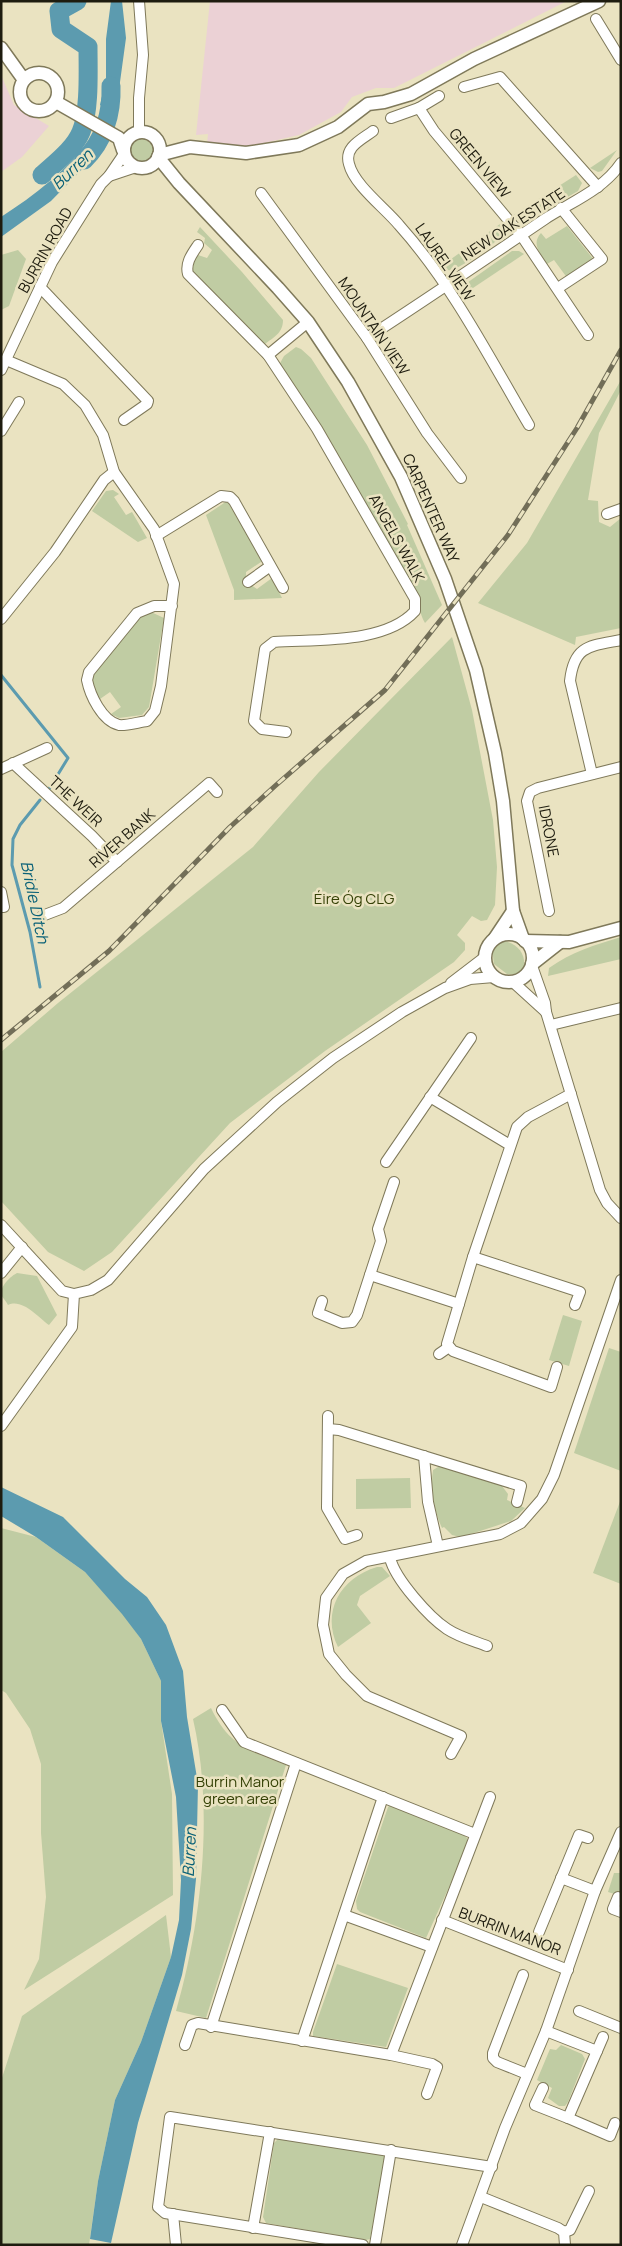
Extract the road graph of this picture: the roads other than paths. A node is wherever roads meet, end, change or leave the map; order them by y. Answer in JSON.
{"nodes":[{"id":1,"x":139,"y":1,"type":"edge"},
{"id":2,"x":598,"y":1,"type":"edge"},
{"id":3,"x":596,"y":19,"type":"dead end"},
{"id":4,"x":1,"y":48,"type":"edge"},
{"id":5,"x":621,"y":60,"type":"edge"},
{"id":6,"x":24,"y":80,"type":"junction"},
{"id":7,"x":464,"y":87,"type":"dead end"},
{"id":8,"x":439,"y":96,"type":"dead end"},
{"id":9,"x":60,"y":104,"type":"junction"},
{"id":10,"x":419,"y":108,"type":"junction"},
{"id":11,"x":391,"y":118,"type":"dead end"},
{"id":12,"x":373,"y":131,"type":"dead end"},
{"id":13,"x":155,"y":138,"type":"junction"},
{"id":14,"x":127,"y":142,"type":"junction"},
{"id":15,"x":182,"y":148,"type":"junction"},
{"id":16,"x":156,"y":160,"type":"junction"},
{"id":17,"x":136,"y":167,"type":"junction"},
{"id":18,"x":619,"y":169,"type":"edge"},
{"id":19,"x":109,"y":176,"type":"junction"},
{"id":20,"x":598,"y":187,"type":"junction"},
{"id":21,"x":261,"y":193,"type":"dead end"},
{"id":22,"x":561,"y":208,"type":"junction"},
{"id":23,"x":521,"y":236,"type":"junction"},
{"id":24,"x":198,"y":244,"type":"dead end"},
{"id":25,"x":446,"y":286,"type":"junction"},
{"id":26,"x":40,"y":287,"type":"junction"},
{"id":27,"x":558,"y":288,"type":"junction"},
{"id":28,"x":308,"y":322,"type":"junction"},
{"id":29,"x":588,"y":335,"type":"dead end"},
{"id":30,"x":367,"y":338,"type":"junction"},
{"id":31,"x":268,"y":355,"type":"junction"},
{"id":32,"x":6,"y":360,"type":"junction"},
{"id":33,"x":1,"y":370,"type":"edge"},
{"id":34,"x":19,"y":402,"type":"dead end"},
{"id":35,"x":124,"y":420,"type":"dead end"},
{"id":36,"x":529,"y":425,"type":"dead end"},
{"id":37,"x":1,"y":431,"type":"edge"},
{"id":38,"x":114,"y":472,"type":"junction"},
{"id":39,"x":461,"y":478,"type":"dead end"},
{"id":40,"x":621,"y":509,"type":"edge"},
{"id":41,"x":607,"y":514,"type":"dead end"},
{"id":42,"x":156,"y":536,"type":"junction"},
{"id":43,"x":269,"y":567,"type":"junction"},
{"id":44,"x":248,"y":582,"type":"dead end"},
{"id":45,"x":282,"y":588,"type":"dead end"},
{"id":46,"x":172,"y":606,"type":"junction"},
{"id":47,"x":1,"y":619,"type":"edge"},
{"id":48,"x":621,"y":640,"type":"edge"},
{"id":49,"x":286,"y":732,"type":"dead end"},
{"id":50,"x":47,"y":748,"type":"dead end"},
{"id":51,"x":13,"y":763,"type":"junction"},
{"id":52,"x":621,"y":767,"type":"edge"},
{"id":53,"x":1,"y":769,"type":"edge"},
{"id":54,"x":592,"y":774,"type":"junction"},
{"id":55,"x":217,"y":792,"type":"dead end"},
{"id":56,"x":117,"y":862,"type":"junction"},
{"id":57,"x":1,"y":892,"type":"edge"},
{"id":58,"x":1,"y":907,"type":"edge"},
{"id":59,"x":513,"y":911,"type":"junction"},
{"id":60,"x":550,"y":911,"type":"dead end"},
{"id":61,"x":42,"y":916,"type":"dead end"},
{"id":62,"x":621,"y":928,"type":"edge"},
{"id":63,"x":495,"y":938,"type":"junction"},
{"id":64,"x":524,"y":940,"type":"junction"},
{"id":65,"x":560,"y":942,"type":"junction"},
{"id":66,"x":485,"y":957,"type":"junction"},
{"id":67,"x":532,"y":965,"type":"junction"},
{"id":68,"x":494,"y":977,"type":"junction"},
{"id":69,"x":513,"y":982,"type":"junction"},
{"id":70,"x":445,"y":988,"type":"junction"},
{"id":71,"x":621,"y":1008,"type":"edge"},
{"id":72,"x":546,"y":1012,"type":"junction"},
{"id":73,"x":551,"y":1025,"type":"junction"},
{"id":74,"x":471,"y":1038,"type":"dead end"},
{"id":75,"x":571,"y":1094,"type":"junction"},
{"id":76,"x":430,"y":1097,"type":"junction"},
{"id":77,"x":510,"y":1144,"type":"junction"},
{"id":78,"x":386,"y":1162,"type":"dead end"},
{"id":79,"x":394,"y":1182,"type":"dead end"},
{"id":80,"x":621,"y":1218,"type":"edge"},
{"id":81,"x":1,"y":1225,"type":"edge"},
{"id":82,"x":22,"y":1247,"type":"junction"},
{"id":83,"x":473,"y":1257,"type":"junction"},
{"id":84,"x":1,"y":1273,"type":"edge"},
{"id":85,"x":370,"y":1275,"type":"junction"},
{"id":86,"x":621,"y":1280,"type":"edge"},
{"id":87,"x":74,"y":1294,"type":"junction"},
{"id":88,"x":322,"y":1301,"type":"dead end"},
{"id":89,"x":459,"y":1304,"type":"junction"},
{"id":90,"x":575,"y":1305,"type":"dead end"},
{"id":91,"x":449,"y":1346,"type":"junction"},
{"id":92,"x":439,"y":1354,"type":"dead end"},
{"id":93,"x":557,"y":1368,"type":"dead end"},
{"id":94,"x":328,"y":1416,"type":"dead end"},
{"id":95,"x":1,"y":1426,"type":"edge"},
{"id":96,"x":328,"y":1429,"type":"junction"},
{"id":97,"x":424,"y":1456,"type":"junction"},
{"id":98,"x":517,"y":1502,"type":"dead end"},
{"id":99,"x":357,"y":1535,"type":"dead end"},
{"id":100,"x":438,"y":1546,"type":"junction"},
{"id":101,"x":390,"y":1558,"type":"junction"},
{"id":102,"x":487,"y":1646,"type":"dead end"},
{"id":103,"x":222,"y":1710,"type":"dead end"},
{"id":104,"x":451,"y":1754,"type":"dead end"},
{"id":105,"x":296,"y":1763,"type":"junction"},
{"id":106,"x":383,"y":1797,"type":"junction"},
{"id":107,"x":490,"y":1797,"type":"dead end"},
{"id":108,"x":621,"y":1832,"type":"edge"},
{"id":109,"x":475,"y":1834,"type":"junction"},
{"id":110,"x":588,"y":1838,"type":"dead end"},
{"id":111,"x":561,"y":1878,"type":"junction"},
{"id":112,"x":594,"y":1891,"type":"junction"},
{"id":113,"x":618,"y":1897,"type":"dead end"},
{"id":114,"x":621,"y":1912,"type":"edge"},
{"id":115,"x":344,"y":1915,"type":"junction"},
{"id":116,"x":442,"y":1920,"type":"junction"},
{"id":117,"x":539,"y":1932,"type":"dead end"},
{"id":118,"x":432,"y":1947,"type":"junction"},
{"id":119,"x":568,"y":1970,"type":"junction"},
{"id":120,"x":523,"y":1975,"type":"dead end"},
{"id":121,"x":579,"y":2011,"type":"dead end"},
{"id":122,"x":212,"y":2027,"type":"junction"},
{"id":123,"x":621,"y":2028,"type":"edge"},
{"id":124,"x":546,"y":2031,"type":"junction"},
{"id":125,"x":603,"y":2038,"type":"dead end"},
{"id":126,"x":302,"y":2041,"type":"junction"},
{"id":127,"x":185,"y":2045,"type":"dead end"},
{"id":128,"x":597,"y":2051,"type":"junction"},
{"id":129,"x":391,"y":2055,"type":"junction"},
{"id":130,"x":527,"y":2074,"type":"junction"},
{"id":131,"x":543,"y":2088,"type":"dead end"},
{"id":132,"x":427,"y":2094,"type":"dead end"},
{"id":133,"x":568,"y":2118,"type":"junction"},
{"id":134,"x":615,"y":2123,"type":"dead end"},
{"id":135,"x":270,"y":2132,"type":"junction"},
{"id":136,"x":391,"y":2150,"type":"junction"},
{"id":137,"x":492,"y":2167,"type":"junction"},
{"id":138,"x":588,"y":2191,"type":"dead end"},
{"id":139,"x":481,"y":2197,"type":"junction"},
{"id":140,"x":173,"y":2214,"type":"junction"},
{"id":141,"x":253,"y":2228,"type":"junction"},
{"id":142,"x":564,"y":2232,"type":"junction"},
{"id":143,"x":176,"y":2245,"type":"edge"},
{"id":144,"x":363,"y":2245,"type":"edge"},
{"id":145,"x":375,"y":2245,"type":"edge"},
{"id":146,"x":462,"y":2245,"type":"edge"},
{"id":147,"x":565,"y":2245,"type":"edge"}],
"edges":[{"from":1,"to":14,"type":"street"},
{"from":2,"to":15,"type":"street"},
{"from":3,"to":5,"type":"street"},
{"from":4,"to":6,"type":"street"},
{"from":6,"to":9,"type":"street"},
{"from":6,"to":9,"type":"street"},
{"from":7,"to":20,"type":"street"},
{"from":8,"to":10,"type":"street"},
{"from":9,"to":14,"type":"street"},
{"from":10,"to":11,"type":"street"},
{"from":10,"to":23,"type":"street","name":"GREEN VIEW"},
{"from":12,"to":25,"type":"street","name":"LAUREL VIEW"},
{"from":13,"to":14,"type":"street"},
{"from":13,"to":15,"type":"street"},
{"from":13,"to":16,"type":"street"},
{"from":14,"to":17,"type":"street"},
{"from":14,"to":19,"type":"street","name":"BURRIN ROAD"},
{"from":15,"to":16,"type":"street"},
{"from":16,"to":17,"type":"street"},
{"from":16,"to":28,"type":"street","name":"CARPENTER WAY"},
{"from":17,"to":19,"type":"street"},
{"from":18,"to":20,"type":"street","name":"NEW OAK ESTATE"},
{"from":19,"to":26,"type":"street","name":"BURRIN ROAD"},
{"from":20,"to":22,"type":"street","name":"NEW OAK ESTATE"},
{"from":21,"to":30,"type":"street","name":"MOUNTAIN VIEW"},
{"from":22,"to":23,"type":"street","name":"NEW OAK ESTATE"},
{"from":22,"to":27,"type":"street"},
{"from":23,"to":25,"type":"street","name":"NEW OAK ESTATE"},
{"from":23,"to":27,"type":"street","name":"GREEN VIEW"},
{"from":24,"to":31,"type":"street","name":"ANGELS WALK"},
{"from":25,"to":30,"type":"street","name":"NEW OAK ESTATE"},
{"from":25,"to":36,"type":"street","name":"LAUREL VIEW"},
{"from":26,"to":32,"type":"street","name":"BURRIN ROAD"},
{"from":26,"to":35,"type":"street"},
{"from":27,"to":29,"type":"street","name":"GREEN VIEW"},
{"from":28,"to":31,"type":"street"},
{"from":28,"to":59,"type":"street","name":"CARPENTER WAY"},
{"from":30,"to":39,"type":"street","name":"MOUNTAIN VIEW"},
{"from":31,"to":49,"type":"street","name":"ANGELS WALK"},
{"from":32,"to":33,"type":"street","name":"BURRIN ROAD"},
{"from":32,"to":38,"type":"street"},
{"from":34,"to":37,"type":"street"},
{"from":38,"to":42,"type":"street"},
{"from":38,"to":47,"type":"street"},
{"from":40,"to":41,"type":"street"},
{"from":42,"to":43,"type":"street"},
{"from":42,"to":46,"type":"street"},
{"from":43,"to":44,"type":"street"},
{"from":43,"to":45,"type":"street"},
{"from":46,"to":46,"type":"street"},
{"from":48,"to":54,"type":"street"},
{"from":50,"to":51,"type":"street"},
{"from":51,"to":53,"type":"street"},
{"from":51,"to":56,"type":"street","name":"THE WEIR"},
{"from":52,"to":54,"type":"street","name":"IDRONE"},
{"from":54,"to":60,"type":"street","name":"IDRONE"},
{"from":55,"to":56,"type":"street","name":"RIVER BANK"},
{"from":56,"to":61,"type":"street","name":"RIVER BANK"},
{"from":57,"to":58,"type":"street"},
{"from":59,"to":63,"type":"street"},
{"from":59,"to":64,"type":"street","name":"CARPENTER WAY"},
{"from":62,"to":65,"type":"street"},
{"from":63,"to":64,"type":"street"},
{"from":63,"to":66,"type":"street"},
{"from":64,"to":65,"type":"street"},
{"from":64,"to":67,"type":"street"},
{"from":65,"to":67,"type":"street"},
{"from":66,"to":68,"type":"street"},
{"from":66,"to":70,"type":"street"},
{"from":67,"to":69,"type":"street"},
{"from":67,"to":72,"type":"street"},
{"from":68,"to":69,"type":"street"},
{"from":68,"to":70,"type":"street"},
{"from":69,"to":72,"type":"street"},
{"from":70,"to":87,"type":"street"},
{"from":71,"to":73,"type":"street"},
{"from":72,"to":73,"type":"street"},
{"from":73,"to":75,"type":"street"},
{"from":74,"to":76,"type":"street"},
{"from":75,"to":77,"type":"street"},
{"from":75,"to":80,"type":"street"},
{"from":76,"to":77,"type":"street"},
{"from":76,"to":78,"type":"street"},
{"from":77,"to":83,"type":"street"},
{"from":79,"to":85,"type":"street"},
{"from":81,"to":82,"type":"street"},
{"from":82,"to":84,"type":"street"},
{"from":82,"to":87,"type":"street"},
{"from":83,"to":89,"type":"street"},
{"from":83,"to":90,"type":"street"},
{"from":85,"to":88,"type":"street"},
{"from":85,"to":89,"type":"street"},
{"from":86,"to":100,"type":"street"},
{"from":87,"to":95,"type":"street"},
{"from":89,"to":91,"type":"street"},
{"from":91,"to":92,"type":"street"},
{"from":91,"to":93,"type":"street"},
{"from":94,"to":96,"type":"street"},
{"from":96,"to":97,"type":"street"},
{"from":96,"to":99,"type":"street"},
{"from":97,"to":98,"type":"street"},
{"from":97,"to":100,"type":"street"},
{"from":100,"to":101,"type":"street"},
{"from":101,"to":102,"type":"street"},
{"from":101,"to":104,"type":"street"},
{"from":103,"to":105,"type":"street"},
{"from":105,"to":106,"type":"street"},
{"from":105,"to":122,"type":"street"},
{"from":106,"to":109,"type":"street"},
{"from":106,"to":115,"type":"street"},
{"from":107,"to":109,"type":"street"},
{"from":108,"to":112,"type":"street"},
{"from":109,"to":116,"type":"street"},
{"from":110,"to":111,"type":"street"},
{"from":111,"to":112,"type":"street"},
{"from":111,"to":117,"type":"street"},
{"from":112,"to":119,"type":"street"},
{"from":113,"to":114,"type":"street"},
{"from":115,"to":118,"type":"street"},
{"from":115,"to":126,"type":"street"},
{"from":116,"to":118,"type":"street"},
{"from":116,"to":119,"type":"street","name":"BURRIN MANOR"},
{"from":118,"to":129,"type":"street"},
{"from":119,"to":124,"type":"street"},
{"from":120,"to":130,"type":"street"},
{"from":121,"to":123,"type":"street"},
{"from":122,"to":126,"type":"street"},
{"from":122,"to":127,"type":"street"},
{"from":124,"to":128,"type":"street"},
{"from":124,"to":130,"type":"street"},
{"from":125,"to":128,"type":"street"},
{"from":126,"to":129,"type":"street"},
{"from":128,"to":133,"type":"street"},
{"from":129,"to":132,"type":"street"},
{"from":130,"to":137,"type":"street"},
{"from":131,"to":133,"type":"street"},
{"from":133,"to":134,"type":"street"},
{"from":135,"to":136,"type":"street"},
{"from":135,"to":140,"type":"street"},
{"from":135,"to":141,"type":"street"},
{"from":136,"to":137,"type":"street"},
{"from":136,"to":145,"type":"street"},
{"from":137,"to":139,"type":"street"},
{"from":138,"to":142,"type":"street"},
{"from":139,"to":142,"type":"street"},
{"from":139,"to":146,"type":"street"},
{"from":140,"to":141,"type":"street"},
{"from":140,"to":143,"type":"street"},
{"from":141,"to":144,"type":"street"},
{"from":142,"to":147,"type":"street"}]}
